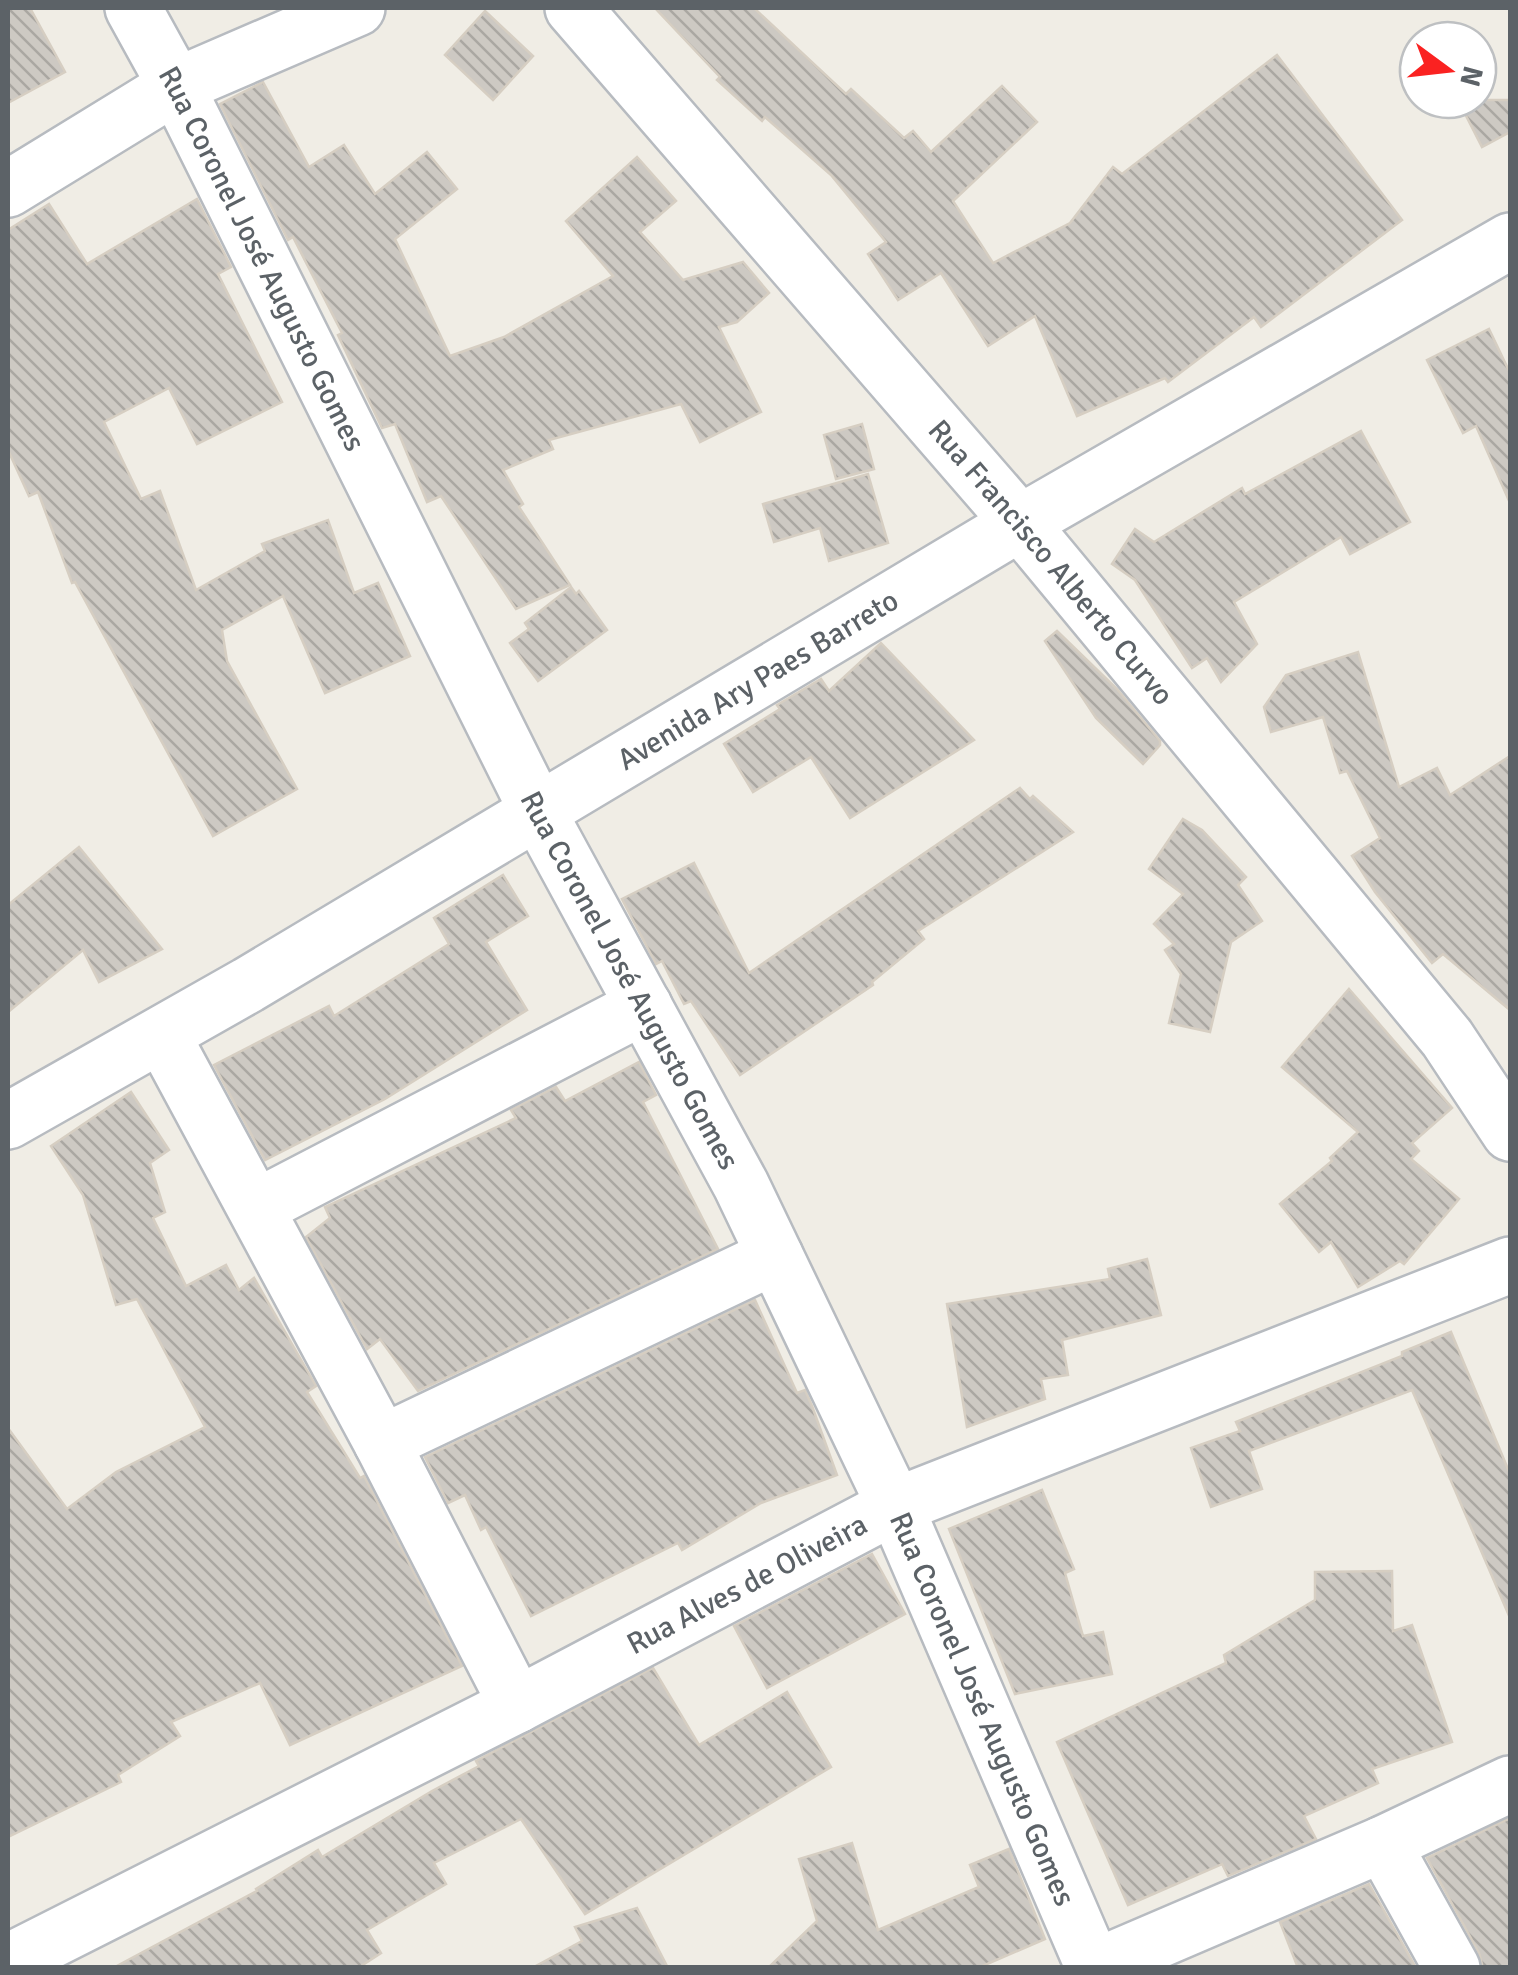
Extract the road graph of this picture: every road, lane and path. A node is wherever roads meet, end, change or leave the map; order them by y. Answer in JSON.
{"nodes":[{"id":1,"x":133,"y":8,"type":"edge"},
{"id":2,"x":356,"y":8,"type":"edge"},
{"id":3,"x":573,"y":8,"type":"edge"},
{"id":4,"x":176,"y":86,"type":"junction"},
{"id":5,"x":8,"y":189,"type":"edge"},
{"id":6,"x":1510,"y":241,"type":"edge"},
{"id":7,"x":1020,"y":523,"type":"junction"},
{"id":8,"x":538,"y":812,"type":"junction"},
{"id":9,"x":644,"y":1006,"type":"junction"},
{"id":10,"x":162,"y":1034,"type":"junction"},
{"id":11,"x":8,"y":1121,"type":"edge"},
{"id":12,"x":1510,"y":1133,"type":"edge"},
{"id":13,"x":257,"y":1208,"type":"junction"},
{"id":14,"x":775,"y":1256,"type":"junction"},
{"id":15,"x":1510,"y":1265,"type":"edge"},
{"id":16,"x":382,"y":1443,"type":"junction"},
{"id":17,"x":895,"y":1506,"type":"junction"},
{"id":18,"x":517,"y":1705,"type":"junction"},
{"id":19,"x":1510,"y":1784,"type":"edge"},
{"id":20,"x":1383,"y":1844,"type":"junction"},
{"id":21,"x":8,"y":1962,"type":"edge"},
{"id":22,"x":1093,"y":1967,"type":"edge"},
{"id":23,"x":1452,"y":1968,"type":"edge"}],
"edges":[{"from":1,"to":4,"type":"street","name":"Rua Coronel José Augusto Gomes"},
{"from":2,"to":4,"type":"street"},
{"from":3,"to":7,"type":"street","name":"Rua Francisco Alberto Curvo"},
{"from":4,"to":5,"type":"street"},
{"from":4,"to":8,"type":"street","name":"Rua Coronel José Augusto Gomes"},
{"from":6,"to":7,"type":"street","name":"Avenida Ary Paes Barreto"},
{"from":7,"to":8,"type":"street","name":"Avenida Ary Paes Barreto"},
{"from":7,"to":12,"type":"street","name":"Rua Francisco Alberto Curvo"},
{"from":8,"to":9,"type":"street","name":"Rua Coronel José Augusto Gomes"},
{"from":8,"to":10,"type":"street","name":"Avenida Ary Paes Barreto"},
{"from":9,"to":13,"type":"street"},
{"from":9,"to":14,"type":"street","name":"Rua Coronel José Augusto Gomes"},
{"from":10,"to":11,"type":"street","name":"Avenida Ary Paes Barreto"},
{"from":10,"to":13,"type":"street"},
{"from":13,"to":16,"type":"street"},
{"from":14,"to":16,"type":"street"},
{"from":14,"to":17,"type":"street","name":"Rua Coronel José Augusto Gomes"},
{"from":15,"to":17,"type":"street","name":"Rua Alves de Oliveira"},
{"from":16,"to":18,"type":"street"},
{"from":17,"to":18,"type":"street","name":"Rua Alves de Oliveira"},
{"from":17,"to":22,"type":"street","name":"Rua Coronel José Augusto Gomes"},
{"from":18,"to":21,"type":"street","name":"Rua Alves de Oliveira"},
{"from":19,"to":20,"type":"street"},
{"from":20,"to":22,"type":"street"},
{"from":20,"to":23,"type":"street"}]}
